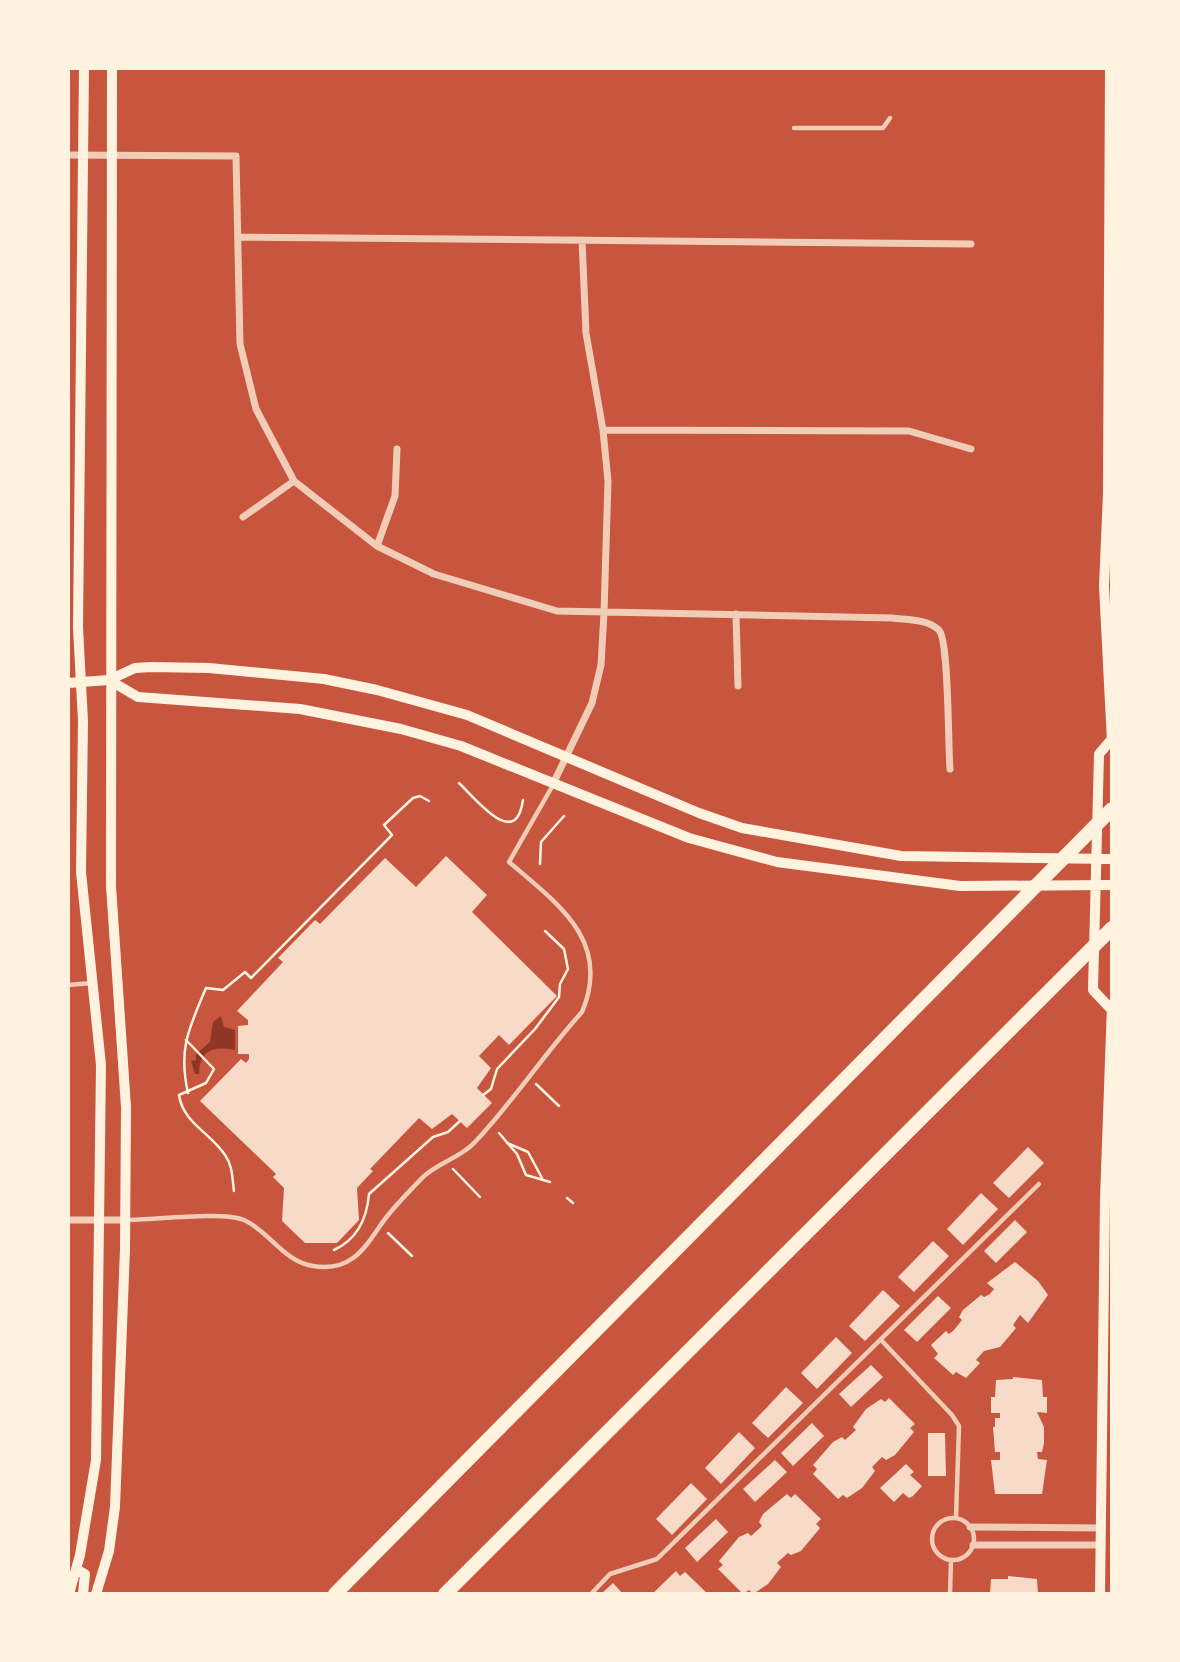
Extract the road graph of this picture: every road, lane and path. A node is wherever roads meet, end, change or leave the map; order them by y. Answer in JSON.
{"nodes":[{"id":1,"x":84,"y":68,"type":"edge"},
{"id":2,"x":112,"y":68,"type":"edge"},
{"id":3,"x":1110,"y":68,"type":"edge"},
{"id":4,"x":890,"y":118,"type":"dead end"},
{"id":5,"x":794,"y":128,"type":"dead end"},
{"id":6,"x":1111,"y":132,"type":"edge"},
{"id":7,"x":68,"y":155,"type":"edge"},
{"id":8,"x":83,"y":155,"type":"junction"},
{"id":9,"x":111,"y":155,"type":"junction"},
{"id":10,"x":238,"y":237,"type":"junction"},
{"id":11,"x":582,"y":240,"type":"junction"},
{"id":12,"x":971,"y":243,"type":"dead end"},
{"id":13,"x":1110,"y":371,"type":"edge"},
{"id":14,"x":1110,"y":412,"type":"edge"},
{"id":15,"x":603,"y":430,"type":"junction"},
{"id":16,"x":397,"y":449,"type":"dead end"},
{"id":17,"x":971,"y":449,"type":"dead end"},
{"id":18,"x":1110,"y":461,"type":"edge"},
{"id":19,"x":294,"y":481,"type":"junction"},
{"id":20,"x":243,"y":517,"type":"dead end"},
{"id":21,"x":377,"y":546,"type":"junction"},
{"id":22,"x":604,"y":612,"type":"junction"},
{"id":23,"x":736,"y":614,"type":"junction"},
{"id":24,"x":109,"y":680,"type":"junction"},
{"id":25,"x":68,"y":683,"type":"edge"},
{"id":26,"x":81,"y":683,"type":"junction"},
{"id":27,"x":738,"y":686,"type":"dead end"},
{"id":28,"x":1111,"y":741,"type":"edge"},
{"id":29,"x":567,"y":756,"type":"junction"},
{"id":30,"x":950,"y":769,"type":"dead end"},
{"id":31,"x":459,"y":783,"type":"dead end"},
{"id":32,"x":554,"y":784,"type":"junction"},
{"id":33,"x":523,"y":800,"type":"dead end"},
{"id":34,"x":429,"y":801,"type":"dead end"},
{"id":35,"x":1112,"y":809,"type":"edge"},
{"id":36,"x":564,"y":816,"type":"dead end"},
{"id":37,"x":1095,"y":859,"type":"junction"},
{"id":38,"x":1112,"y":859,"type":"edge"},
{"id":39,"x":540,"y":863,"type":"dead end"},
{"id":40,"x":1095,"y":885,"type":"junction"},
{"id":41,"x":1112,"y":886,"type":"edge"},
{"id":42,"x":1112,"y":928,"type":"edge"},
{"id":43,"x":545,"y":930,"type":"dead end"},
{"id":44,"x":93,"y":983,"type":"junction"},
{"id":45,"x":68,"y":985,"type":"edge"},
{"id":46,"x":1111,"y":1007,"type":"edge"},
{"id":47,"x":186,"y":1040,"type":"junction"},
{"id":48,"x":536,"y":1084,"type":"dead end"},
{"id":49,"x":188,"y":1093,"type":"junction"},
{"id":50,"x":483,"y":1095,"type":"dead end"},
{"id":51,"x":559,"y":1106,"type":"dead end"},
{"id":52,"x":460,"y":1121,"type":"dead end"},
{"id":53,"x":499,"y":1133,"type":"dead end"},
{"id":54,"x":507,"y":1143,"type":"junction"},
{"id":55,"x":453,"y":1169,"type":"dead end"},
{"id":56,"x":542,"y":1178,"type":"junction"},
{"id":57,"x":550,"y":1182,"type":"dead end"},
{"id":58,"x":1040,"y":1184,"type":"dead end"},
{"id":59,"x":234,"y":1191,"type":"dead end"},
{"id":60,"x":480,"y":1196,"type":"dead end"},
{"id":61,"x":567,"y":1198,"type":"dead end"},
{"id":62,"x":573,"y":1203,"type":"dead end"},
{"id":63,"x":68,"y":1220,"type":"edge"},
{"id":64,"x":99,"y":1220,"type":"junction"},
{"id":65,"x":125,"y":1220,"type":"junction"},
{"id":66,"x":388,"y":1233,"type":"dead end"},
{"id":67,"x":334,"y":1250,"type":"dead end"},
{"id":68,"x":412,"y":1256,"type":"dead end"},
{"id":69,"x":1108,"y":1263,"type":"edge"},
{"id":70,"x":882,"y":1341,"type":"junction"},
{"id":71,"x":956,"y":1518,"type":"junction"},
{"id":72,"x":970,"y":1527,"type":"junction"},
{"id":73,"x":1102,"y":1528,"type":"junction"},
{"id":74,"x":973,"y":1545,"type":"junction"},
{"id":75,"x":1101,"y":1545,"type":"junction"},
{"id":76,"x":951,"y":1560,"type":"junction"},
{"id":77,"x":72,"y":1568,"type":"edge"},
{"id":78,"x":69,"y":1594,"type":"edge"},
{"id":79,"x":83,"y":1594,"type":"edge"},
{"id":80,"x":96,"y":1594,"type":"edge"},
{"id":81,"x":335,"y":1594,"type":"edge"},
{"id":82,"x":445,"y":1594,"type":"edge"},
{"id":83,"x":590,"y":1594,"type":"edge"},
{"id":84,"x":950,"y":1594,"type":"edge"},
{"id":85,"x":1100,"y":1594,"type":"edge"}],
"edges":[{"from":1,"to":8,"type":"main road"},
{"from":2,"to":9,"type":"main road"},
{"from":3,"to":6,"type":"main road"},
{"from":4,"to":5,"type":"lane"},
{"from":6,"to":13,"type":"main road"},
{"from":7,"to":8,"type":"street"},
{"from":8,"to":9,"type":"street"},
{"from":8,"to":26,"type":"main road"},
{"from":9,"to":10,"type":"street"},
{"from":9,"to":24,"type":"main road"},
{"from":10,"to":11,"type":"street"},
{"from":10,"to":19,"type":"street"},
{"from":11,"to":12,"type":"street"},
{"from":11,"to":15,"type":"street"},
{"from":13,"to":14,"type":"main road"},
{"from":14,"to":18,"type":"main road"},
{"from":15,"to":17,"type":"street"},
{"from":15,"to":22,"type":"street"},
{"from":16,"to":21,"type":"street"},
{"from":18,"to":28,"type":"main road"},
{"from":19,"to":20,"type":"street"},
{"from":19,"to":21,"type":"street"},
{"from":21,"to":22,"type":"street"},
{"from":22,"to":23,"type":"street"},
{"from":22,"to":29,"type":"street"},
{"from":23,"to":27,"type":"street"},
{"from":23,"to":30,"type":"street"},
{"from":24,"to":26,"type":"main road"},
{"from":24,"to":29,"type":"main road"},
{"from":24,"to":32,"type":"main road"},
{"from":24,"to":65,"type":"main road"},
{"from":25,"to":26,"type":"main road"},
{"from":26,"to":44,"type":"main road"},
{"from":28,"to":37,"type":"main road"},
{"from":29,"to":32,"type":"street"},
{"from":29,"to":37,"type":"main road"},
{"from":31,"to":33,"type":"path"},
{"from":32,"to":40,"type":"main road"},
{"from":32,"to":65,"type":"lane"},
{"from":34,"to":47,"type":"path"},
{"from":35,"to":81,"type":"highway"},
{"from":36,"to":39,"type":"path"},
{"from":37,"to":38,"type":"main road"},
{"from":37,"to":40,"type":"main road"},
{"from":40,"to":41,"type":"main road"},
{"from":40,"to":46,"type":"main road"},
{"from":42,"to":82,"type":"highway"},
{"from":43,"to":50,"type":"path"},
{"from":44,"to":45,"type":"lane"},
{"from":44,"to":64,"type":"main road"},
{"from":46,"to":69,"type":"main road"},
{"from":47,"to":49,"type":"path"},
{"from":47,"to":49,"type":"path"},
{"from":48,"to":51,"type":"path"},
{"from":49,"to":59,"type":"path"},
{"from":52,"to":67,"type":"path"},
{"from":53,"to":54,"type":"path"},
{"from":54,"to":56,"type":"path"},
{"from":54,"to":56,"type":"path"},
{"from":55,"to":60,"type":"path"},
{"from":56,"to":57,"type":"path"},
{"from":58,"to":70,"type":"lane"},
{"from":61,"to":62,"type":"path"},
{"from":63,"to":64,"type":"street"},
{"from":64,"to":65,"type":"street"},
{"from":64,"to":77,"type":"main road"},
{"from":65,"to":80,"type":"main road"},
{"from":66,"to":68,"type":"path"},
{"from":69,"to":73,"type":"main road"},
{"from":70,"to":71,"type":"lane"},
{"from":70,"to":83,"type":"lane"},
{"from":71,"to":72,"type":"lane"},
{"from":71,"to":76,"type":"lane"},
{"from":72,"to":73,"type":"street"},
{"from":72,"to":74,"type":"lane"},
{"from":73,"to":75,"type":"main road"},
{"from":74,"to":75,"type":"street"},
{"from":74,"to":76,"type":"lane"},
{"from":75,"to":85,"type":"main road"},
{"from":76,"to":84,"type":"lane"},
{"from":77,"to":78,"type":"main road"},
{"from":77,"to":79,"type":"main road"}]}
